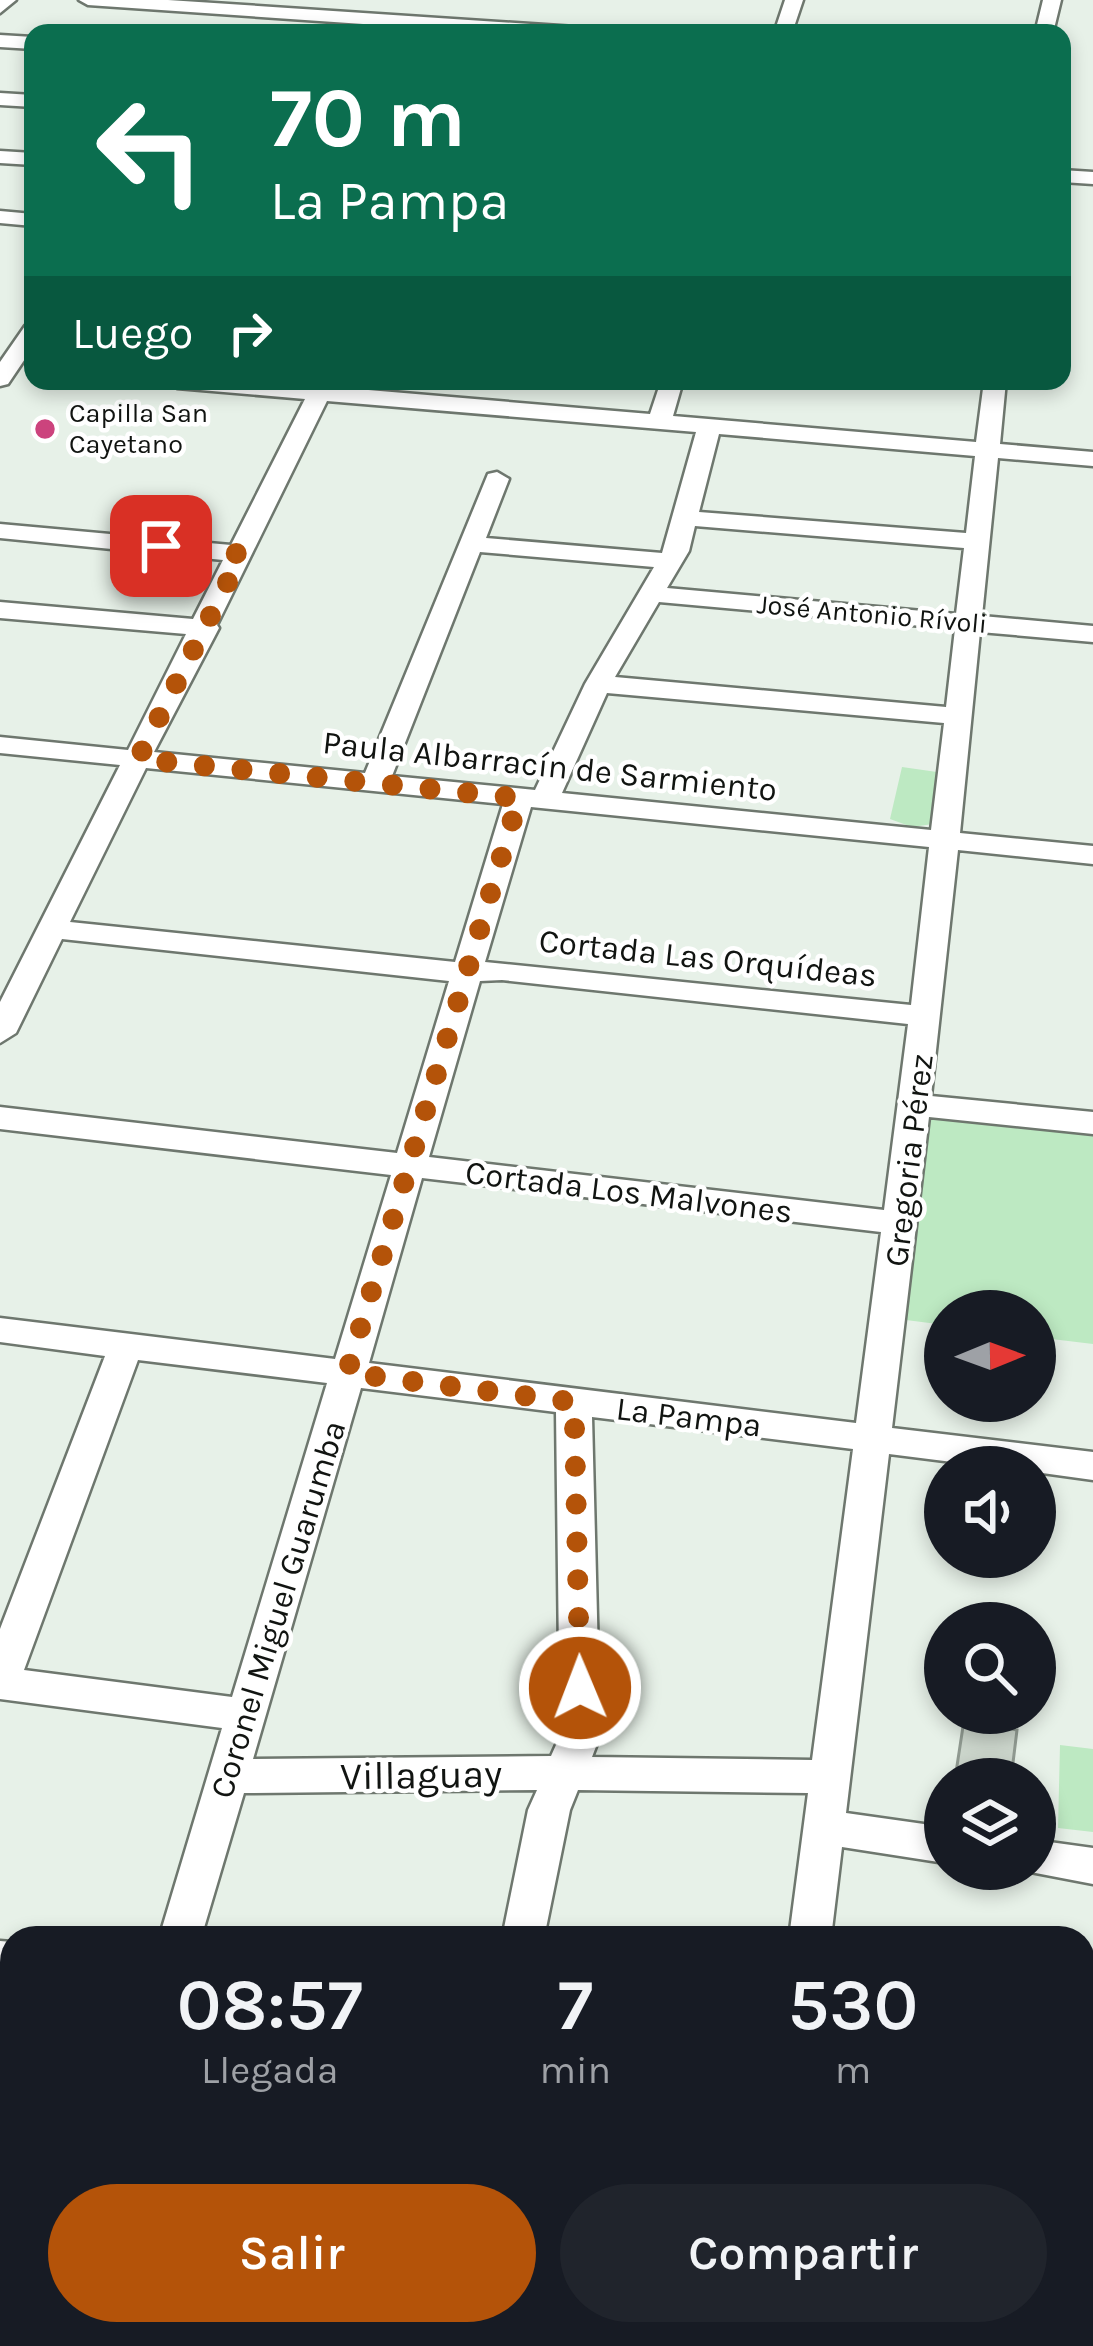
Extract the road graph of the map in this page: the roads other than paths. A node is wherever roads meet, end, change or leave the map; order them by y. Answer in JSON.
{"nodes":[{"id":1,"x":7,"y":0,"type":"edge"},
{"id":2,"x":88,"y":0,"type":"edge"},
{"id":3,"x":258,"y":6,"type":"edge"},
{"id":4,"x":0,"y":8,"type":"edge"},
{"id":5,"x":494,"y":24,"type":"edge"},
{"id":6,"x":24,"y":343,"type":"edge"},
{"id":7,"x":3,"y":370,"type":"edge"},
{"id":8,"x":321,"y":390,"type":"edge"},
{"id":9,"x":352,"y":390,"type":"edge"},
{"id":10,"x":669,"y":390,"type":"edge"},
{"id":11,"x":994,"y":390,"type":"edge"},
{"id":12,"x":660,"y":421,"type":"junction"},
{"id":13,"x":709,"y":426,"type":"junction"},
{"id":14,"x":987,"y":450,"type":"junction"},
{"id":15,"x":1093,"y":459,"type":"edge"},
{"id":16,"x":497,"y":479,"type":"dead end"},
{"id":17,"x":685,"y":518,"type":"junction"},
{"id":18,"x":0,"y":531,"type":"edge"},
{"id":19,"x":976,"y":542,"type":"junction"},
{"id":20,"x":471,"y":544,"type":"junction"},
{"id":21,"x":242,"y":554,"type":"junction"},
{"id":22,"x":670,"y":561,"type":"junction"},
{"id":23,"x":650,"y":594,"type":"junction"},
{"id":24,"x":0,"y":610,"type":"edge"},
{"id":25,"x":969,"y":623,"type":"junction"},
{"id":26,"x":206,"y":628,"type":"junction"},
{"id":27,"x":1093,"y":634,"type":"edge"},
{"id":28,"x":598,"y":684,"type":"junction"},
{"id":29,"x":960,"y":716,"type":"junction"},
{"id":30,"x":0,"y":746,"type":"edge"},
{"id":31,"x":138,"y":759,"type":"junction"},
{"id":32,"x":375,"y":783,"type":"junction"},
{"id":33,"x":532,"y":799,"type":"junction"},
{"id":34,"x":946,"y":841,"type":"junction"},
{"id":35,"x":1093,"y":855,"type":"edge"},
{"id":36,"x":54,"y":929,"type":"junction"},
{"id":37,"x":465,"y":972,"type":"junction"},
{"id":38,"x":9,"y":997,"type":"edge"},
{"id":39,"x":926,"y":1016,"type":"junction"},
{"id":40,"x":0,"y":1033,"type":"edge"},
{"id":41,"x":915,"y":1105,"type":"junction"},
{"id":42,"x":0,"y":1118,"type":"edge"},
{"id":43,"x":1093,"y":1124,"type":"edge"},
{"id":44,"x":406,"y":1165,"type":"junction"},
{"id":45,"x":900,"y":1223,"type":"junction"},
{"id":46,"x":0,"y":1330,"type":"edge"},
{"id":47,"x":126,"y":1346,"type":"junction"},
{"id":48,"x":347,"y":1373,"type":"junction"},
{"id":49,"x":574,"y":1402,"type":"junction"},
{"id":50,"x":872,"y":1438,"type":"junction"},
{"id":51,"x":1093,"y":1466,"type":"edge"},
{"id":52,"x":0,"y":1682,"type":"edge"},
{"id":53,"x":247,"y":1715,"type":"junction"},
{"id":54,"x":568,"y":1773,"type":"junction"},
{"id":55,"x":228,"y":1776,"type":"junction"},
{"id":56,"x":830,"y":1777,"type":"junction"},
{"id":57,"x":824,"y":1828,"type":"junction"},
{"id":58,"x":924,"y":1842,"type":"edge"},
{"id":59,"x":1056,"y":1861,"type":"edge"},
{"id":60,"x":1093,"y":1866,"type":"edge"},
{"id":61,"x":184,"y":1926,"type":"edge"},
{"id":62,"x":525,"y":1926,"type":"edge"},
{"id":63,"x":812,"y":1926,"type":"edge"}],
"edges":[{"from":1,"to":4,"type":"street"},
{"from":2,"to":3,"type":"street"},
{"from":3,"to":5,"type":"street"},
{"from":6,"to":7,"type":"street"},
{"from":8,"to":21,"type":"street"},
{"from":9,"to":12,"type":"street"},
{"from":10,"to":12,"type":"street"},
{"from":11,"to":14,"type":"street","name":"Gregoria Pérez"},
{"from":12,"to":13,"type":"street"},
{"from":13,"to":14,"type":"street"},
{"from":13,"to":17,"type":"street","name":"Coronel Miguel Guarumba"},
{"from":14,"to":15,"type":"street"},
{"from":14,"to":19,"type":"street","name":"Gregoria Pérez"},
{"from":16,"to":20,"type":"street"},
{"from":17,"to":19,"type":"street"},
{"from":17,"to":22,"type":"street","name":"Coronel Miguel Guarumba"},
{"from":18,"to":21,"type":"street"},
{"from":19,"to":25,"type":"street","name":"Gregoria Pérez"},
{"from":20,"to":22,"type":"street"},
{"from":20,"to":32,"type":"street"},
{"from":21,"to":26,"type":"street"},
{"from":22,"to":23,"type":"street","name":"Coronel Miguel Guarumba"},
{"from":23,"to":25,"type":"street","name":"José Antonio Rívoli"},
{"from":23,"to":28,"type":"street","name":"Coronel Miguel Guarumba"},
{"from":24,"to":26,"type":"street"},
{"from":25,"to":27,"type":"street","name":"José Antonio Rívoli"},
{"from":25,"to":29,"type":"street","name":"Gregoria Pérez"},
{"from":26,"to":31,"type":"street"},
{"from":28,"to":29,"type":"street"},
{"from":28,"to":33,"type":"street","name":"Coronel Miguel Guarumba"},
{"from":29,"to":34,"type":"street","name":"Gregoria Pérez"},
{"from":30,"to":31,"type":"street","name":"Paula Albarracín de Sarmiento"},
{"from":31,"to":32,"type":"street","name":"Paula Albarracín de Sarmiento"},
{"from":31,"to":36,"type":"street"},
{"from":32,"to":33,"type":"street","name":"Paula Albarracín de Sarmiento"},
{"from":33,"to":34,"type":"street","name":"Paula Albarracín de Sarmiento"},
{"from":33,"to":37,"type":"street","name":"Coronel Miguel Guarumba"},
{"from":34,"to":35,"type":"street","name":"Paula Albarracín de Sarmiento"},
{"from":34,"to":39,"type":"street","name":"Gregoria Pérez"},
{"from":36,"to":37,"type":"street","name":"Cortada Las Orquídeas"},
{"from":36,"to":38,"type":"street"},
{"from":37,"to":39,"type":"street","name":"Cortada Las Orquídeas"},
{"from":37,"to":44,"type":"street","name":"Coronel Miguel Guarumba"},
{"from":38,"to":40,"type":"street"},
{"from":39,"to":41,"type":"street","name":"Gregoria Pérez"},
{"from":41,"to":43,"type":"street"},
{"from":41,"to":45,"type":"street","name":"Gregoria Pérez"},
{"from":42,"to":44,"type":"street","name":"Cortada Los Malvones"},
{"from":44,"to":45,"type":"street","name":"Cortada Los Malvones"},
{"from":44,"to":48,"type":"street","name":"Coronel Miguel Guarumba"},
{"from":45,"to":50,"type":"street","name":"Gregoria Pérez"},
{"from":46,"to":47,"type":"street","name":"La Pampa"},
{"from":47,"to":48,"type":"street","name":"La Pampa"},
{"from":47,"to":52,"type":"street"},
{"from":48,"to":49,"type":"street","name":"La Pampa"},
{"from":48,"to":53,"type":"street","name":"Coronel Miguel Guarumba"},
{"from":49,"to":50,"type":"street","name":"La Pampa"},
{"from":49,"to":54,"type":"street"},
{"from":50,"to":51,"type":"street","name":"La Pampa"},
{"from":50,"to":56,"type":"street","name":"Gregoria Pérez"},
{"from":52,"to":53,"type":"street"},
{"from":53,"to":55,"type":"street","name":"Coronel Miguel Guarumba"},
{"from":54,"to":55,"type":"street","name":"Villaguay"},
{"from":54,"to":56,"type":"street","name":"Villaguay"},
{"from":54,"to":62,"type":"street"},
{"from":55,"to":61,"type":"street","name":"Coronel Miguel Guarumba"},
{"from":56,"to":57,"type":"street","name":"Gregoria Pérez"},
{"from":57,"to":58,"type":"street"},
{"from":57,"to":63,"type":"street","name":"Gregoria Pérez"},
{"from":59,"to":60,"type":"street"}]}
